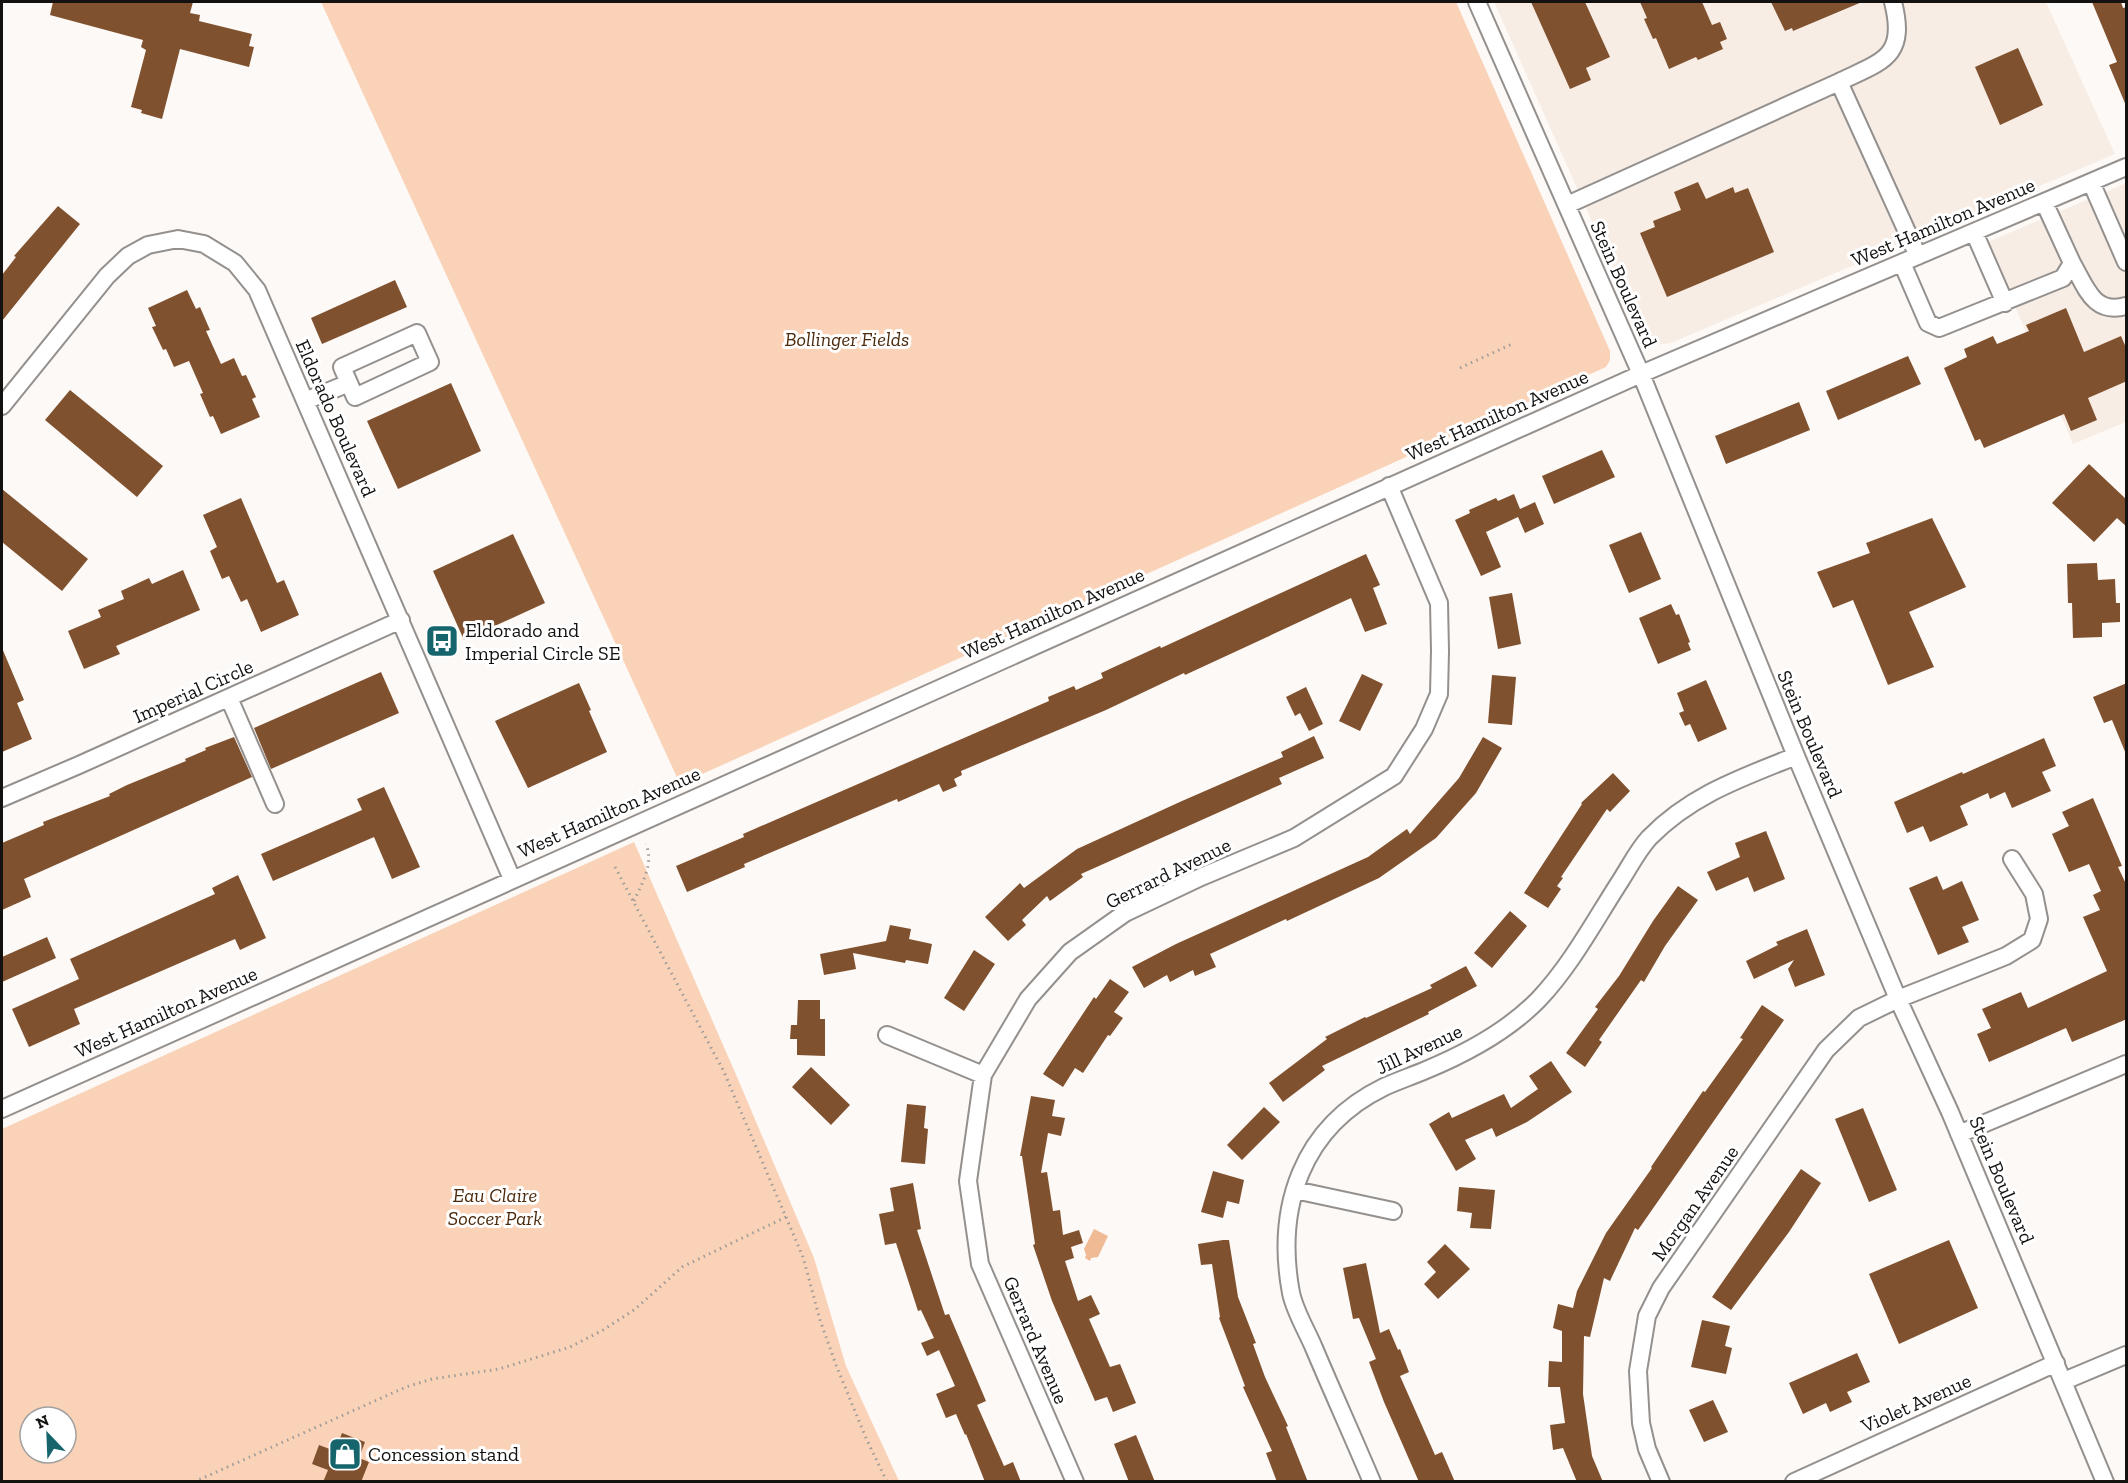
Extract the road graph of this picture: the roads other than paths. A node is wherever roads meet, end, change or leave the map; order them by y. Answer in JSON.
{"nodes":[{"id":1,"x":1477,"y":2,"type":"edge"},
{"id":2,"x":1893,"y":2,"type":"edge"},
{"id":3,"x":1839,"y":82,"type":"junction"},
{"id":4,"x":2127,"y":167,"type":"edge"},
{"id":5,"x":2091,"y":182,"type":"junction"},
{"id":6,"x":2044,"y":202,"type":"junction"},
{"id":7,"x":1567,"y":205,"type":"junction"},
{"id":8,"x":1974,"y":232,"type":"junction"},
{"id":9,"x":1918,"y":256,"type":"junction"},
{"id":10,"x":2127,"y":262,"type":"edge"},
{"id":11,"x":1902,"y":263,"type":"junction"},
{"id":12,"x":2072,"y":263,"type":"junction"},
{"id":13,"x":2005,"y":303,"type":"junction"},
{"id":14,"x":2127,"y":306,"type":"edge"},
{"id":15,"x":1641,"y":374,"type":"junction"},
{"id":16,"x":349,"y":383,"type":"junction"},
{"id":17,"x":5,"y":395,"type":"edge"},
{"id":18,"x":305,"y":401,"type":"junction"},
{"id":19,"x":1389,"y":486,"type":"junction"},
{"id":20,"x":401,"y":620,"type":"junction"},
{"id":21,"x":229,"y":698,"type":"junction"},
{"id":22,"x":1796,"y":756,"type":"junction"},
{"id":23,"x":2,"y":798,"type":"edge"},
{"id":24,"x":275,"y":804,"type":"dead end"},
{"id":25,"x":2012,"y":859,"type":"dead end"},
{"id":26,"x":512,"y":879,"type":"junction"},
{"id":27,"x":1898,"y":999,"type":"junction"},
{"id":28,"x":887,"y":1035,"type":"dead end"},
{"id":29,"x":2127,"y":1064,"type":"edge"},
{"id":30,"x":983,"y":1075,"type":"junction"},
{"id":31,"x":2,"y":1109,"type":"edge"},
{"id":32,"x":1959,"y":1134,"type":"junction"},
{"id":33,"x":1295,"y":1190,"type":"junction"},
{"id":34,"x":1393,"y":1211,"type":"dead end"},
{"id":35,"x":2127,"y":1355,"type":"edge"},
{"id":36,"x":2056,"y":1363,"type":"junction"},
{"id":37,"x":2064,"y":1381,"type":"junction"},
{"id":38,"x":1075,"y":1482,"type":"edge"},
{"id":39,"x":1372,"y":1482,"type":"edge"},
{"id":40,"x":1661,"y":1482,"type":"edge"},
{"id":41,"x":1794,"y":1482,"type":"edge"},
{"id":42,"x":2105,"y":1482,"type":"edge"}],
"edges":[{"from":1,"to":7,"type":"street","name":"Stein Boulevard"},
{"from":2,"to":3,"type":"street"},
{"from":3,"to":7,"type":"street"},
{"from":3,"to":9,"type":"street"},
{"from":4,"to":5,"type":"street","name":"West Hamilton Avenue"},
{"from":5,"to":6,"type":"street","name":"West Hamilton Avenue"},
{"from":5,"to":10,"type":"street"},
{"from":6,"to":8,"type":"street","name":"West Hamilton Avenue"},
{"from":6,"to":12,"type":"street"},
{"from":7,"to":15,"type":"street","name":"Stein Boulevard"},
{"from":8,"to":9,"type":"street","name":"West Hamilton Avenue"},
{"from":8,"to":13,"type":"street"},
{"from":9,"to":11,"type":"street","name":"West Hamilton Avenue"},
{"from":11,"to":13,"type":"street"},
{"from":11,"to":15,"type":"street","name":"West Hamilton Avenue"},
{"from":12,"to":13,"type":"street"},
{"from":12,"to":14,"type":"street"},
{"from":15,"to":19,"type":"street","name":"West Hamilton Avenue"},
{"from":15,"to":22,"type":"street","name":"Stein Boulevard"},
{"from":16,"to":16,"type":"street"},
{"from":16,"to":18,"type":"street"},
{"from":17,"to":18,"type":"street","name":"Eldorado Boulevard"},
{"from":18,"to":20,"type":"street","name":"Eldorado Boulevard"},
{"from":19,"to":26,"type":"street","name":"West Hamilton Avenue"},
{"from":19,"to":30,"type":"street","name":"Gerrard Avenue"},
{"from":20,"to":21,"type":"street","name":"Imperial Circle"},
{"from":20,"to":26,"type":"street","name":"Eldorado Boulevard"},
{"from":21,"to":23,"type":"street","name":"Imperial Circle"},
{"from":21,"to":24,"type":"street"},
{"from":22,"to":27,"type":"street","name":"Stein Boulevard"},
{"from":22,"to":33,"type":"street","name":"Jill Avenue"},
{"from":25,"to":27,"type":"street","name":"Morgan Avenue"},
{"from":26,"to":31,"type":"street","name":"West Hamilton Avenue"},
{"from":27,"to":32,"type":"street","name":"Stein Boulevard"},
{"from":27,"to":40,"type":"street","name":"Morgan Avenue"},
{"from":28,"to":30,"type":"street"},
{"from":29,"to":32,"type":"street"},
{"from":30,"to":38,"type":"street","name":"Gerrard Avenue"},
{"from":32,"to":36,"type":"street","name":"Stein Boulevard"},
{"from":33,"to":34,"type":"street"},
{"from":33,"to":39,"type":"street","name":"Jill Avenue"},
{"from":35,"to":37,"type":"street"},
{"from":36,"to":37,"type":"street","name":"Stein Boulevard"},
{"from":36,"to":41,"type":"street","name":"Violet Avenue"},
{"from":37,"to":42,"type":"street","name":"Stein Boulevard"}]}
